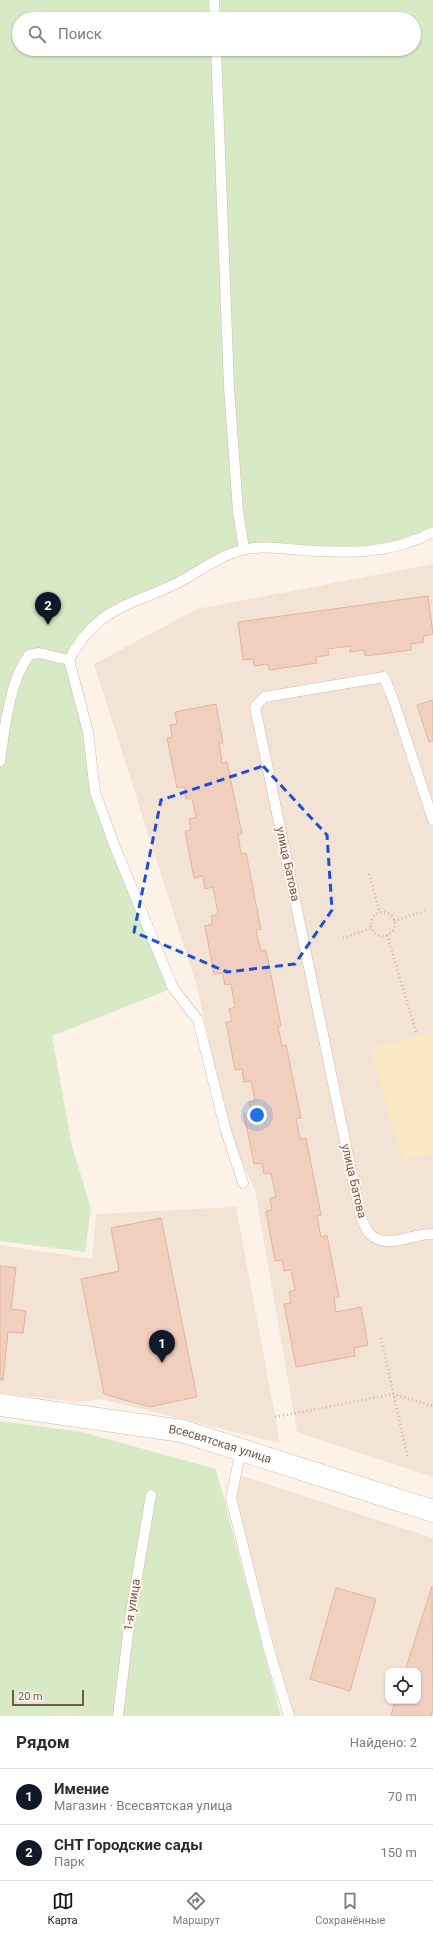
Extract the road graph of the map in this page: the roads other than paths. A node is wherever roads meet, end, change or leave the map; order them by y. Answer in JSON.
{"nodes":[{"id":1,"x":214,"y":0,"type":"edge"},
{"id":2,"x":215,"y":12,"type":"edge"},
{"id":3,"x":216,"y":56,"type":"edge"},
{"id":4,"x":433,"y":532,"type":"edge"},
{"id":5,"x":244,"y":549,"type":"junction"},
{"id":6,"x":69,"y":660,"type":"junction"},
{"id":7,"x":0,"y":760,"type":"edge"},
{"id":8,"x":433,"y":820,"type":"edge"},
{"id":9,"x":243,"y":1184,"type":"dead end"},
{"id":10,"x":433,"y":1234,"type":"edge"},
{"id":11,"x":0,"y":1405,"type":"edge"},
{"id":12,"x":241,"y":1450,"type":"junction"},
{"id":13,"x":151,"y":1495,"type":"dead end"},
{"id":14,"x":433,"y":1511,"type":"edge"},
{"id":15,"x":118,"y":1716,"type":"edge"},
{"id":16,"x":289,"y":1716,"type":"edge"}],
"edges":[{"from":1,"to":2,"type":"lane"},
{"from":3,"to":5,"type":"lane"},
{"from":4,"to":5,"type":"lane"},
{"from":5,"to":6,"type":"lane"},
{"from":6,"to":7,"type":"lane"},
{"from":6,"to":9,"type":"lane"},
{"from":8,"to":10,"type":"lane","name":"улица Батова"},
{"from":11,"to":12,"type":"street","name":"Всесвятская улица"},
{"from":12,"to":14,"type":"street","name":"Всесвятская улица"},
{"from":12,"to":16,"type":"lane"},
{"from":13,"to":15,"type":"lane","name":"1-я улица"}]}
